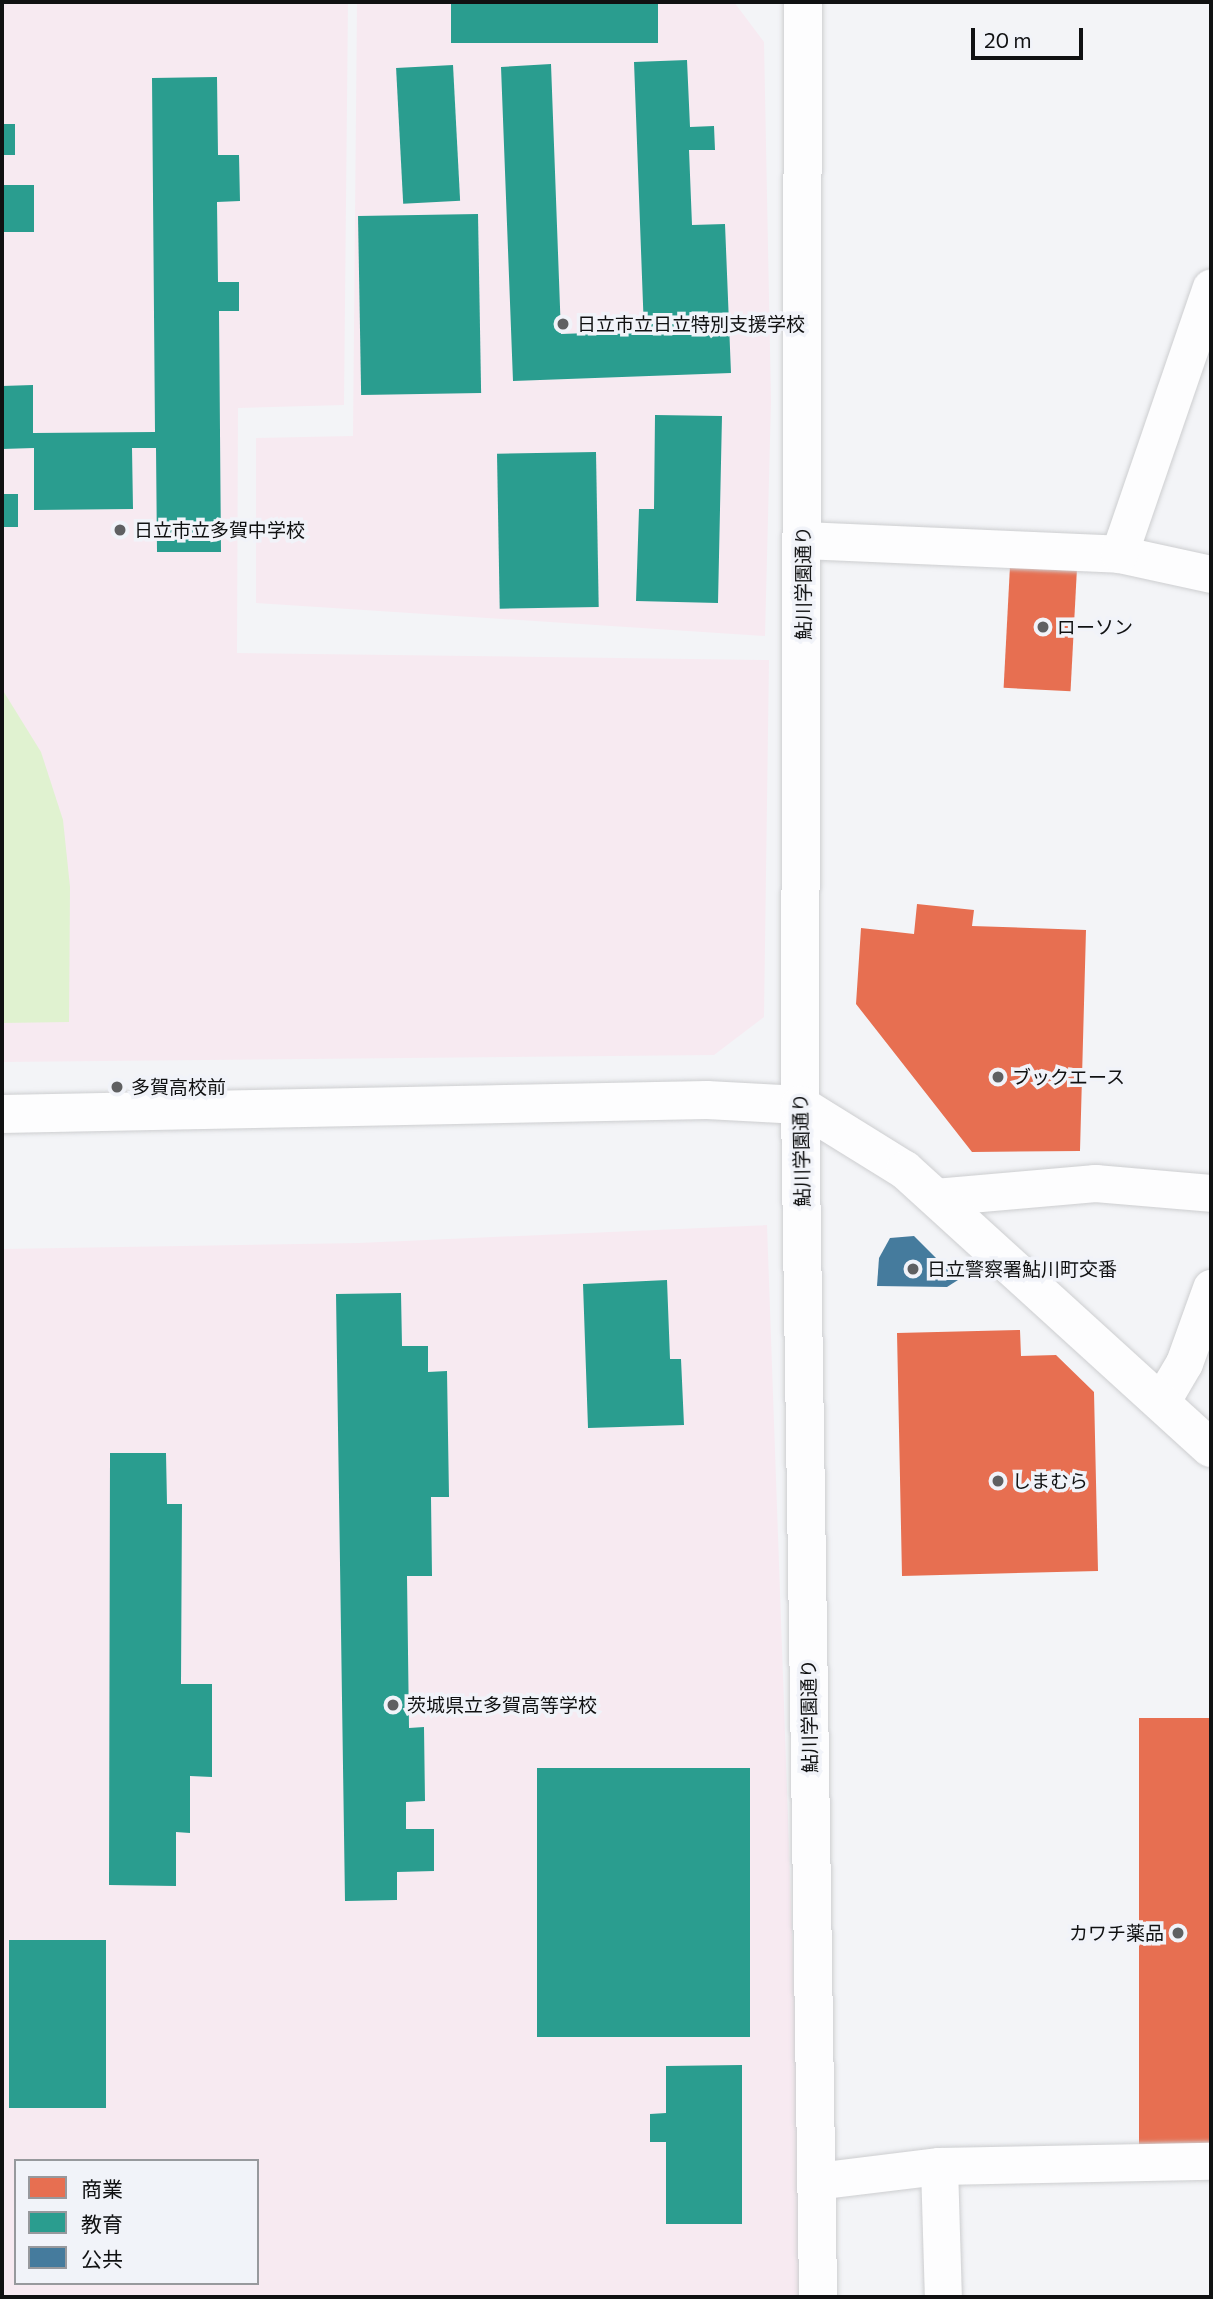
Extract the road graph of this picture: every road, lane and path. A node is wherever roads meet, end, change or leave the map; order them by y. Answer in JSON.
{"nodes":[{"id":1,"x":803,"y":2,"type":"edge"},
{"id":2,"x":1211,"y":287,"type":"edge"},
{"id":3,"x":803,"y":540,"type":"junction"},
{"id":4,"x":1119,"y":554,"type":"junction"},
{"id":5,"x":1211,"y":575,"type":"edge"},
{"id":6,"x":800,"y":1105,"type":"junction"},
{"id":7,"x":2,"y":1114,"type":"edge"},
{"id":8,"x":1211,"y":1193,"type":"edge"},
{"id":9,"x":935,"y":1197,"type":"junction"},
{"id":10,"x":1211,"y":1288,"type":"edge"},
{"id":11,"x":1161,"y":1402,"type":"junction"},
{"id":12,"x":1211,"y":1448,"type":"edge"},
{"id":13,"x":1211,"y":2161,"type":"edge"},
{"id":14,"x":939,"y":2166,"type":"junction"},
{"id":15,"x":816,"y":2181,"type":"junction"},
{"id":16,"x":818,"y":2297,"type":"edge"},
{"id":17,"x":943,"y":2297,"type":"edge"}],
"edges":[{"from":1,"to":3,"type":"street","name":"鮎川学園通り"},
{"from":2,"to":4,"type":"street"},
{"from":3,"to":4,"type":"street"},
{"from":3,"to":6,"type":"street","name":"鮎川学園通り"},
{"from":4,"to":5,"type":"street"},
{"from":6,"to":7,"type":"street"},
{"from":6,"to":9,"type":"street"},
{"from":6,"to":15,"type":"street","name":"鮎川学園通り"},
{"from":8,"to":9,"type":"street"},
{"from":9,"to":11,"type":"street"},
{"from":10,"to":11,"type":"street"},
{"from":11,"to":12,"type":"street"},
{"from":13,"to":14,"type":"street"},
{"from":14,"to":15,"type":"street"},
{"from":14,"to":17,"type":"street"},
{"from":15,"to":16,"type":"street","name":"鮎川学園通り"}]}
